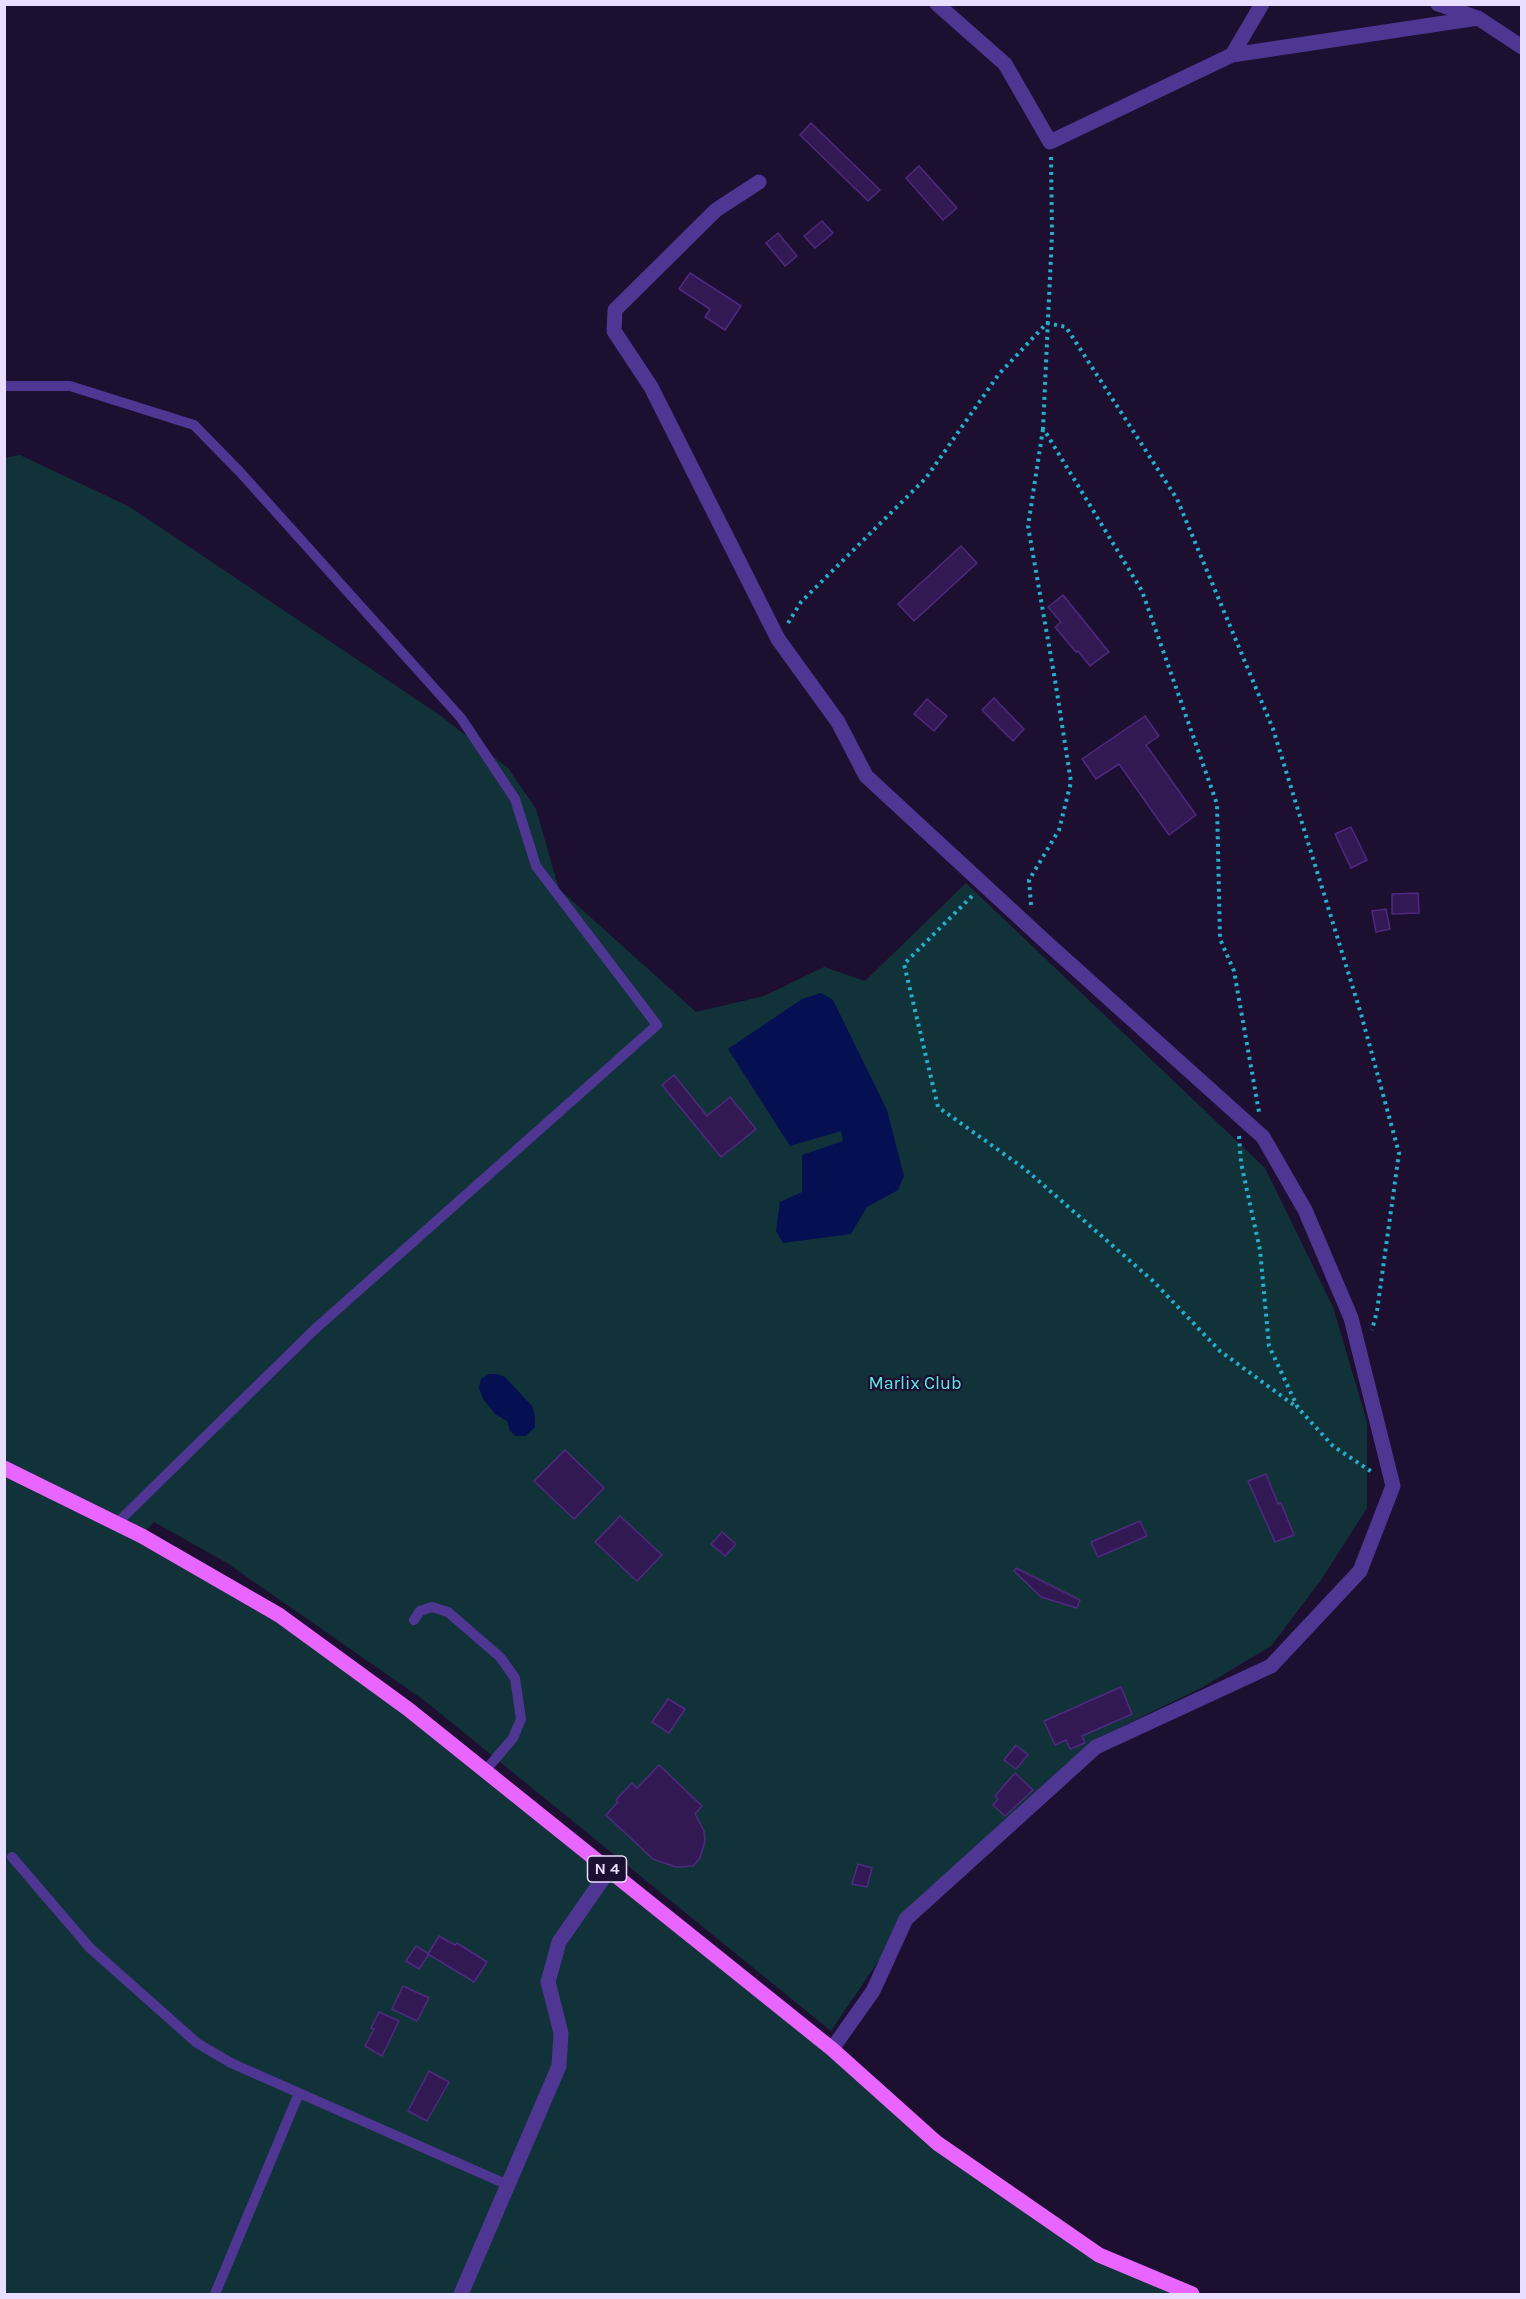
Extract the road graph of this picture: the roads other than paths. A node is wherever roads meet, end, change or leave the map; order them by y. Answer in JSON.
{"nodes":[{"id":1,"x":937,"y":4,"type":"edge"},
{"id":2,"x":1262,"y":4,"type":"edge"},
{"id":3,"x":1438,"y":4,"type":"edge"},
{"id":4,"x":1478,"y":18,"type":"junction"},
{"id":5,"x":1521,"y":47,"type":"edge"},
{"id":6,"x":1232,"y":55,"type":"junction"},
{"id":7,"x":759,"y":182,"type":"dead end"},
{"id":8,"x":4,"y":386,"type":"edge"},
{"id":9,"x":4,"y":1468,"type":"edge"},
{"id":10,"x":117,"y":1523,"type":"junction"},
{"id":11,"x":414,"y":1620,"type":"dead end"},
{"id":12,"x":485,"y":1771,"type":"junction"},
{"id":13,"x":12,"y":1857,"type":"dead end"},
{"id":14,"x":609,"y":1870,"type":"junction"},
{"id":15,"x":832,"y":2049,"type":"junction"},
{"id":16,"x":299,"y":2093,"type":"junction"},
{"id":17,"x":508,"y":2185,"type":"junction"},
{"id":18,"x":214,"y":2295,"type":"edge"},
{"id":19,"x":461,"y":2295,"type":"edge"},
{"id":20,"x":1191,"y":2295,"type":"edge"}],
"edges":[{"from":1,"to":6,"type":"street"},
{"from":2,"to":6,"type":"street"},
{"from":3,"to":4,"type":"street"},
{"from":4,"to":5,"type":"street"},
{"from":4,"to":6,"type":"street"},
{"from":7,"to":15,"type":"street"},
{"from":8,"to":10,"type":"lane"},
{"from":9,"to":10,"type":"main road","number":"N 4"},
{"from":10,"to":12,"type":"main road","number":"N 4"},
{"from":11,"to":12,"type":"lane"},
{"from":12,"to":14,"type":"main road","number":"N 4"},
{"from":13,"to":16,"type":"lane"},
{"from":14,"to":15,"type":"main road","number":"N 4"},
{"from":14,"to":17,"type":"street"},
{"from":15,"to":20,"type":"main road","number":"N 4"},
{"from":16,"to":17,"type":"lane"},
{"from":16,"to":18,"type":"lane"},
{"from":17,"to":19,"type":"street"}]}
